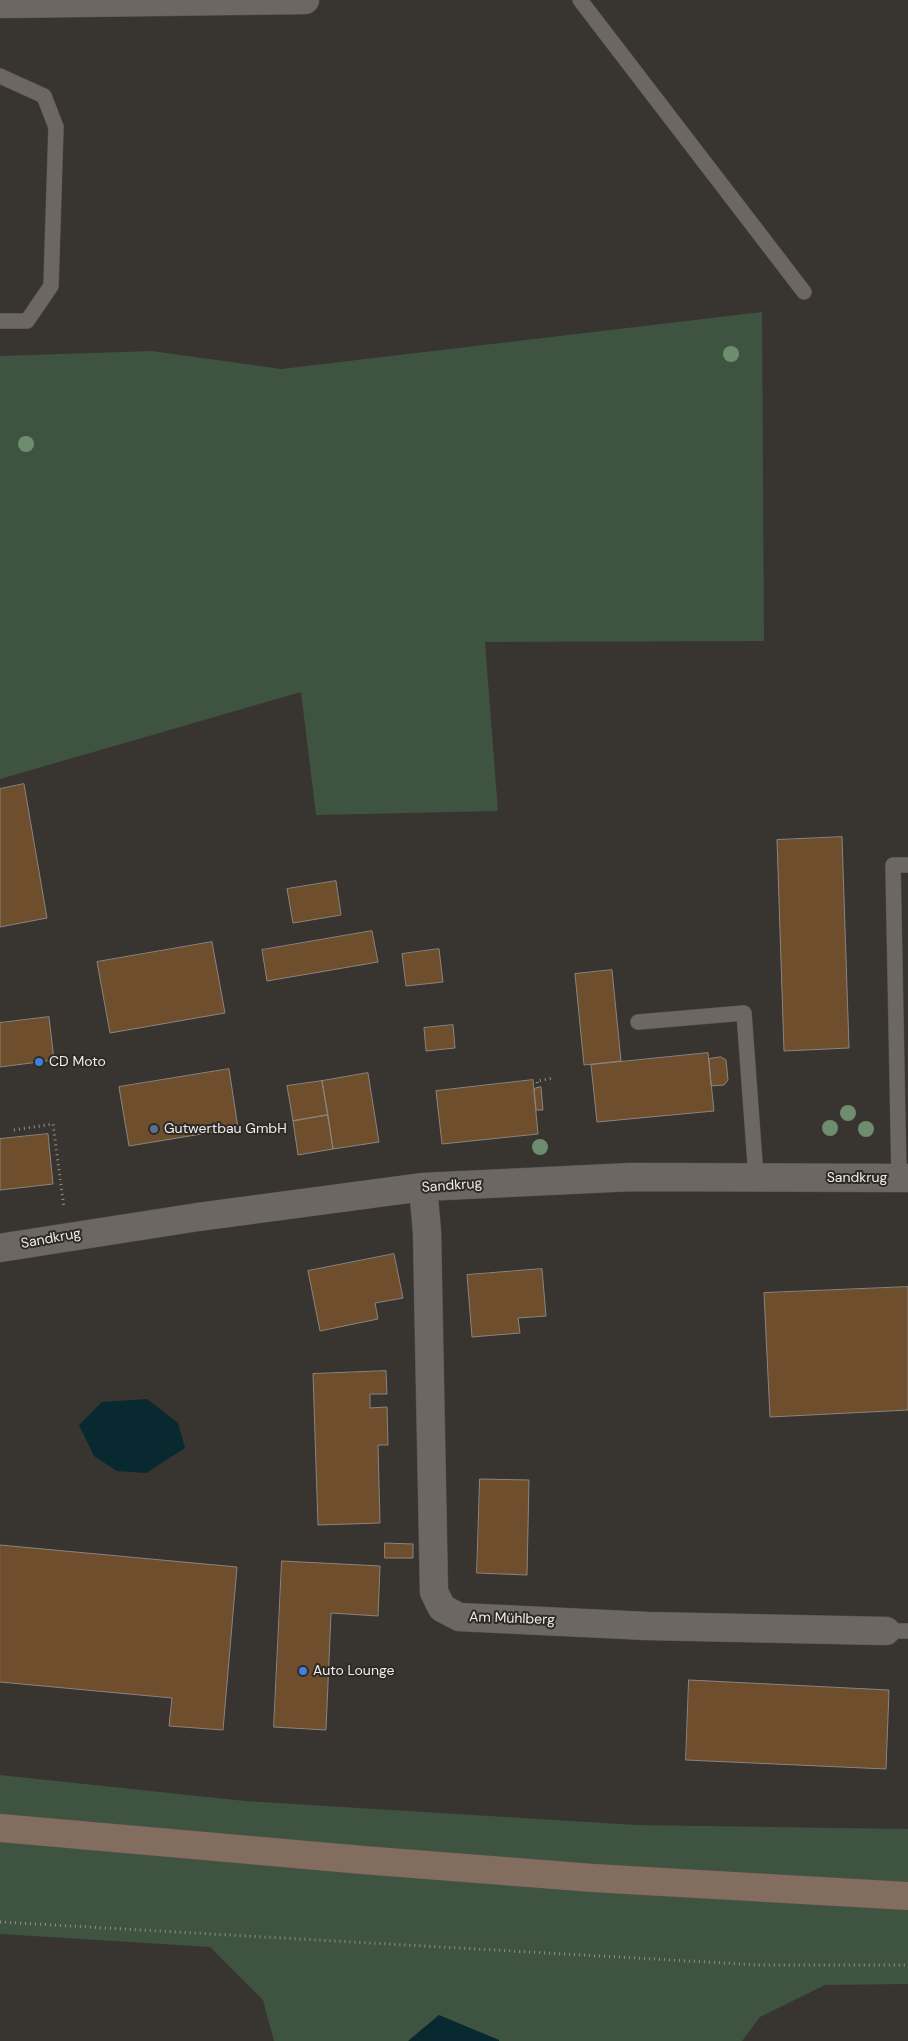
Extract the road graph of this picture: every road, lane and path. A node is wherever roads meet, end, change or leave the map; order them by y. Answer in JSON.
{"nodes":[{"id":1,"x":305,"y":0,"type":"edge"},
{"id":2,"x":580,"y":0,"type":"edge"},
{"id":3,"x":0,"y":4,"type":"edge"},
{"id":4,"x":0,"y":76,"type":"edge"},
{"id":5,"x":804,"y":292,"type":"dead end"},
{"id":6,"x":0,"y":322,"type":"edge"},
{"id":7,"x":908,"y":865,"type":"edge"},
{"id":8,"x":638,"y":1022,"type":"dead end"},
{"id":9,"x":554,"y":1078,"type":"dead end"},
{"id":10,"x":538,"y":1088,"type":"dead end"},
{"id":11,"x":14,"y":1130,"type":"dead end"},
{"id":12,"x":756,"y":1178,"type":"junction"},
{"id":13,"x":903,"y":1178,"type":"edge"},
{"id":14,"x":423,"y":1187,"type":"junction"},
{"id":15,"x":65,"y":1217,"type":"dead end"},
{"id":16,"x":0,"y":1248,"type":"edge"},
{"id":17,"x":897,"y":1631,"type":"edge"},
{"id":18,"x":0,"y":1828,"type":"edge"},
{"id":19,"x":908,"y":1896,"type":"edge"},
{"id":20,"x":0,"y":1922,"type":"edge"},
{"id":21,"x":908,"y":1965,"type":"edge"}],
"edges":[{"from":1,"to":3,"type":"street"},
{"from":2,"to":5,"type":"lane"},
{"from":4,"to":6,"type":"lane"},
{"from":7,"to":13,"type":"lane"},
{"from":8,"to":12,"type":"lane"},
{"from":9,"to":10,"type":"path"},
{"from":11,"to":15,"type":"path"},
{"from":12,"to":13,"type":"street","name":"Sandkrug"},
{"from":12,"to":14,"type":"street","name":"Sandkrug"},
{"from":14,"to":16,"type":"street","name":"Sandkrug"},
{"from":14,"to":17,"type":"street","name":"Am Mühlberg"},
{"from":18,"to":19,"type":"main road"},
{"from":20,"to":21,"type":"path"}]}
